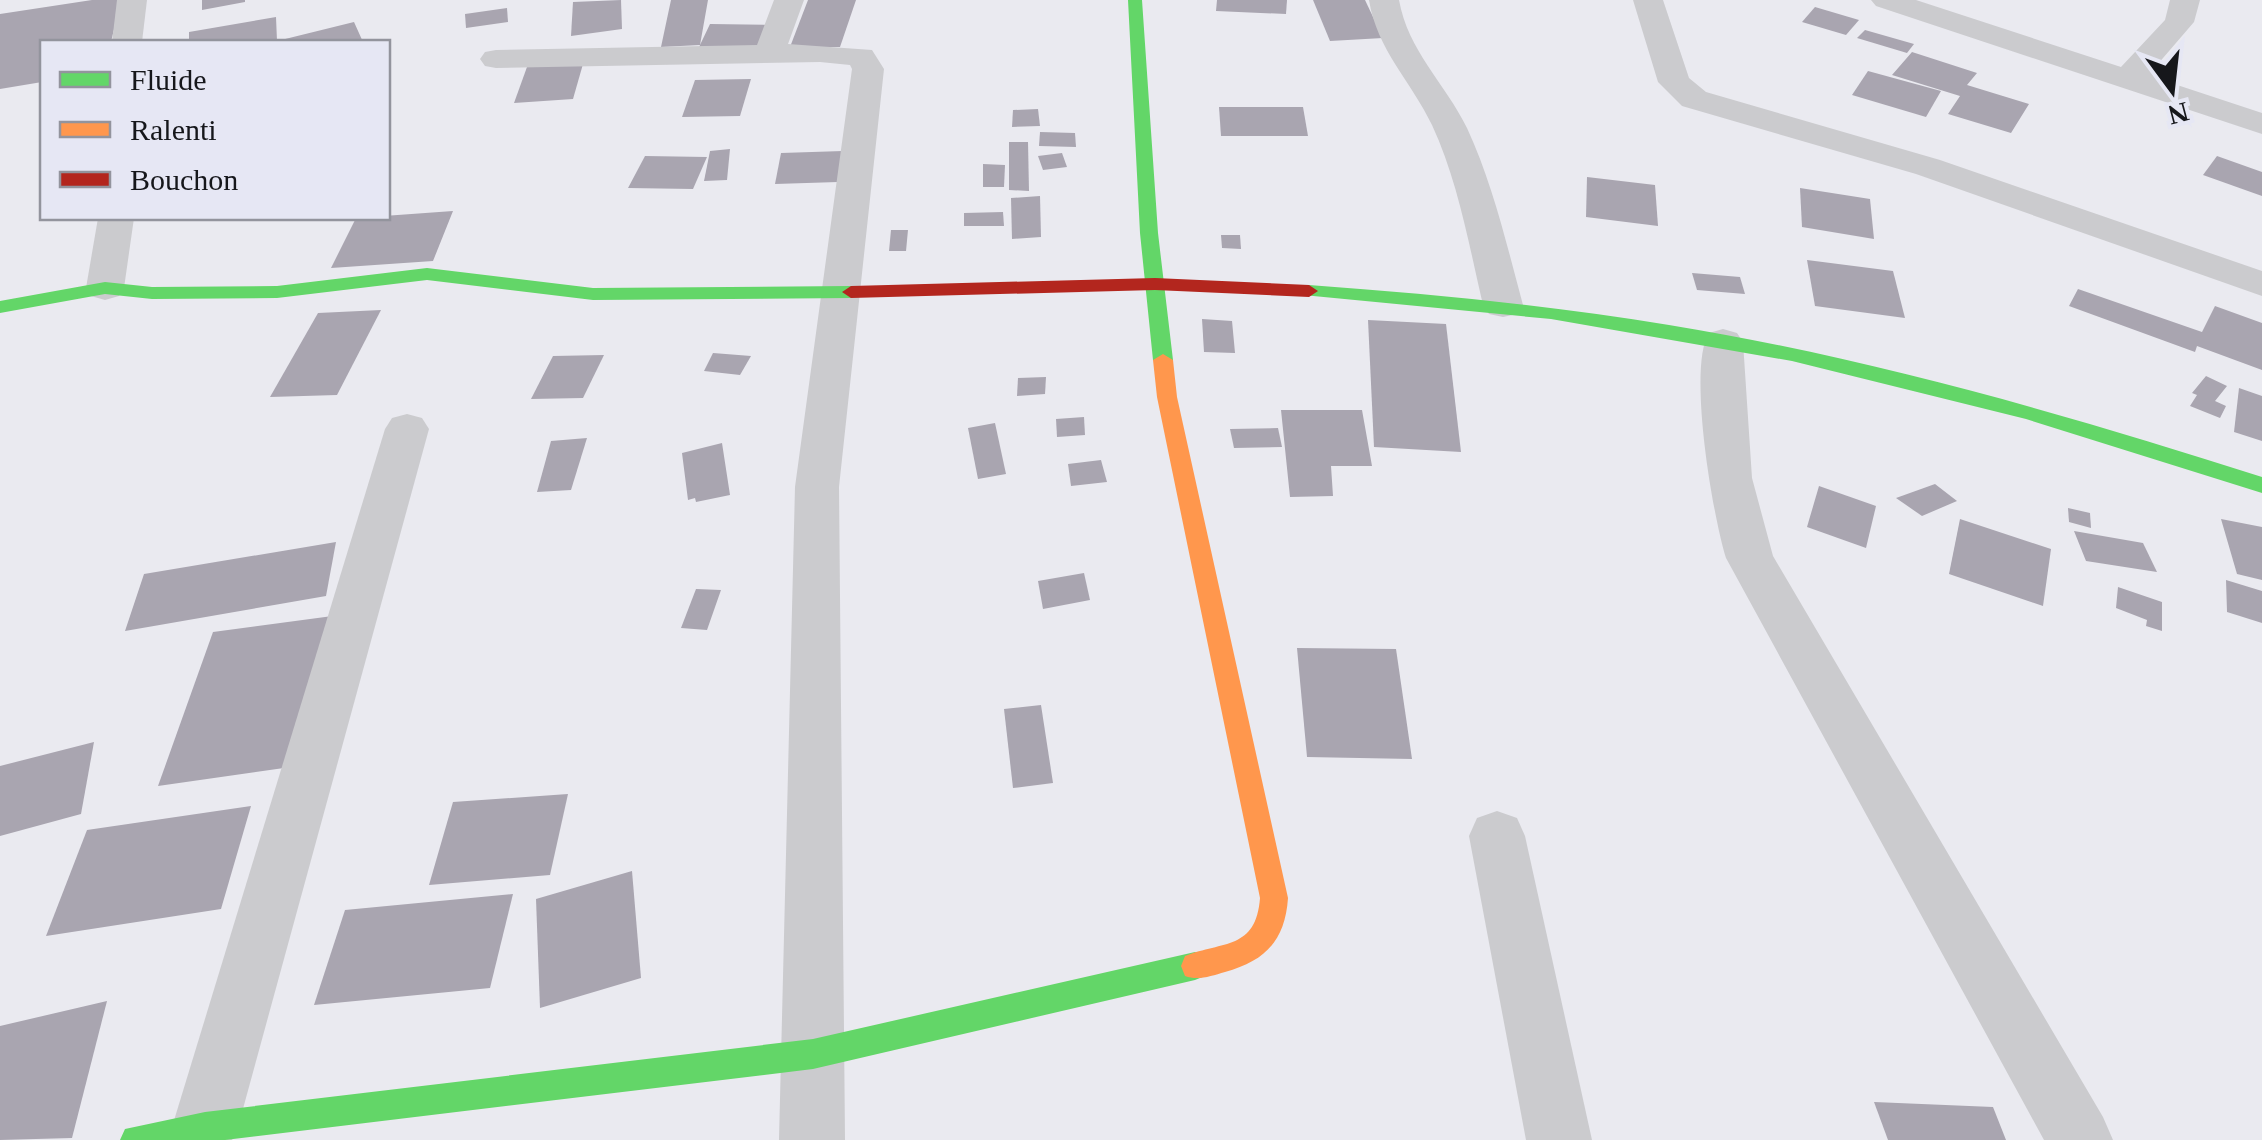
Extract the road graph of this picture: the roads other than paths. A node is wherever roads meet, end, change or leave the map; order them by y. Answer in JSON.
{"nodes":[{"id":1,"x":132,"y":0,"type":"edge"},
{"id":2,"x":789,"y":0,"type":"edge"},
{"id":3,"x":1135,"y":0,"type":"edge"},
{"id":4,"x":1384,"y":0,"type":"edge"},
{"id":5,"x":1648,"y":0,"type":"edge"},
{"id":6,"x":1886,"y":0,"type":"edge"},
{"id":7,"x":2185,"y":0,"type":"edge"},
{"id":8,"x":127,"y":40,"type":"edge"},
{"id":9,"x":769,"y":54,"type":"junction"},
{"id":10,"x":496,"y":59,"type":"dead end"},
{"id":11,"x":2148,"y":87,"type":"junction"},
{"id":12,"x":2262,"y":124,"type":"edge"},
{"id":13,"x":116,"y":220,"type":"edge"},
{"id":14,"x":1154,"y":284,"type":"junction"},
{"id":15,"x":2262,"y":284,"type":"edge"},
{"id":16,"x":105,"y":288,"type":"junction"},
{"id":17,"x":843,"y":293,"type":"junction"},
{"id":18,"x":1503,"y":306,"type":"junction"},
{"id":19,"x":0,"y":307,"type":"edge"},
{"id":20,"x":1723,"y":342,"type":"junction"},
{"id":21,"x":407,"y":428,"type":"dead end"},
{"id":22,"x":2262,"y":485,"type":"edge"},
{"id":23,"x":1497,"y":836,"type":"dead end"},
{"id":24,"x":814,"y":1054,"type":"junction"},
{"id":25,"x":205,"y":1127,"type":"junction"},
{"id":26,"x":136,"y":1140,"type":"edge"},
{"id":27,"x":812,"y":1140,"type":"edge"},
{"id":28,"x":1559,"y":1140,"type":"edge"},
{"id":29,"x":2080,"y":1140,"type":"edge"}],
"edges":[{"from":1,"to":8,"type":"street"},
{"from":2,"to":9,"type":"street"},
{"from":3,"to":14,"type":"street"},
{"from":4,"to":18,"type":"street"},
{"from":5,"to":15,"type":"street"},
{"from":6,"to":11,"type":"street"},
{"from":7,"to":11,"type":"street"},
{"from":9,"to":10,"type":"street"},
{"from":9,"to":17,"type":"street"},
{"from":11,"to":12,"type":"street"},
{"from":13,"to":16,"type":"street"},
{"from":14,"to":17,"type":"street"},
{"from":14,"to":18,"type":"street"},
{"from":14,"to":24,"type":"street"},
{"from":16,"to":17,"type":"street"},
{"from":16,"to":19,"type":"street"},
{"from":17,"to":24,"type":"street"},
{"from":18,"to":20,"type":"street"},
{"from":20,"to":22,"type":"street"},
{"from":20,"to":29,"type":"street"},
{"from":21,"to":25,"type":"street"},
{"from":23,"to":28,"type":"street"},
{"from":24,"to":25,"type":"street"},
{"from":24,"to":27,"type":"street"},
{"from":25,"to":26,"type":"street"}]}
